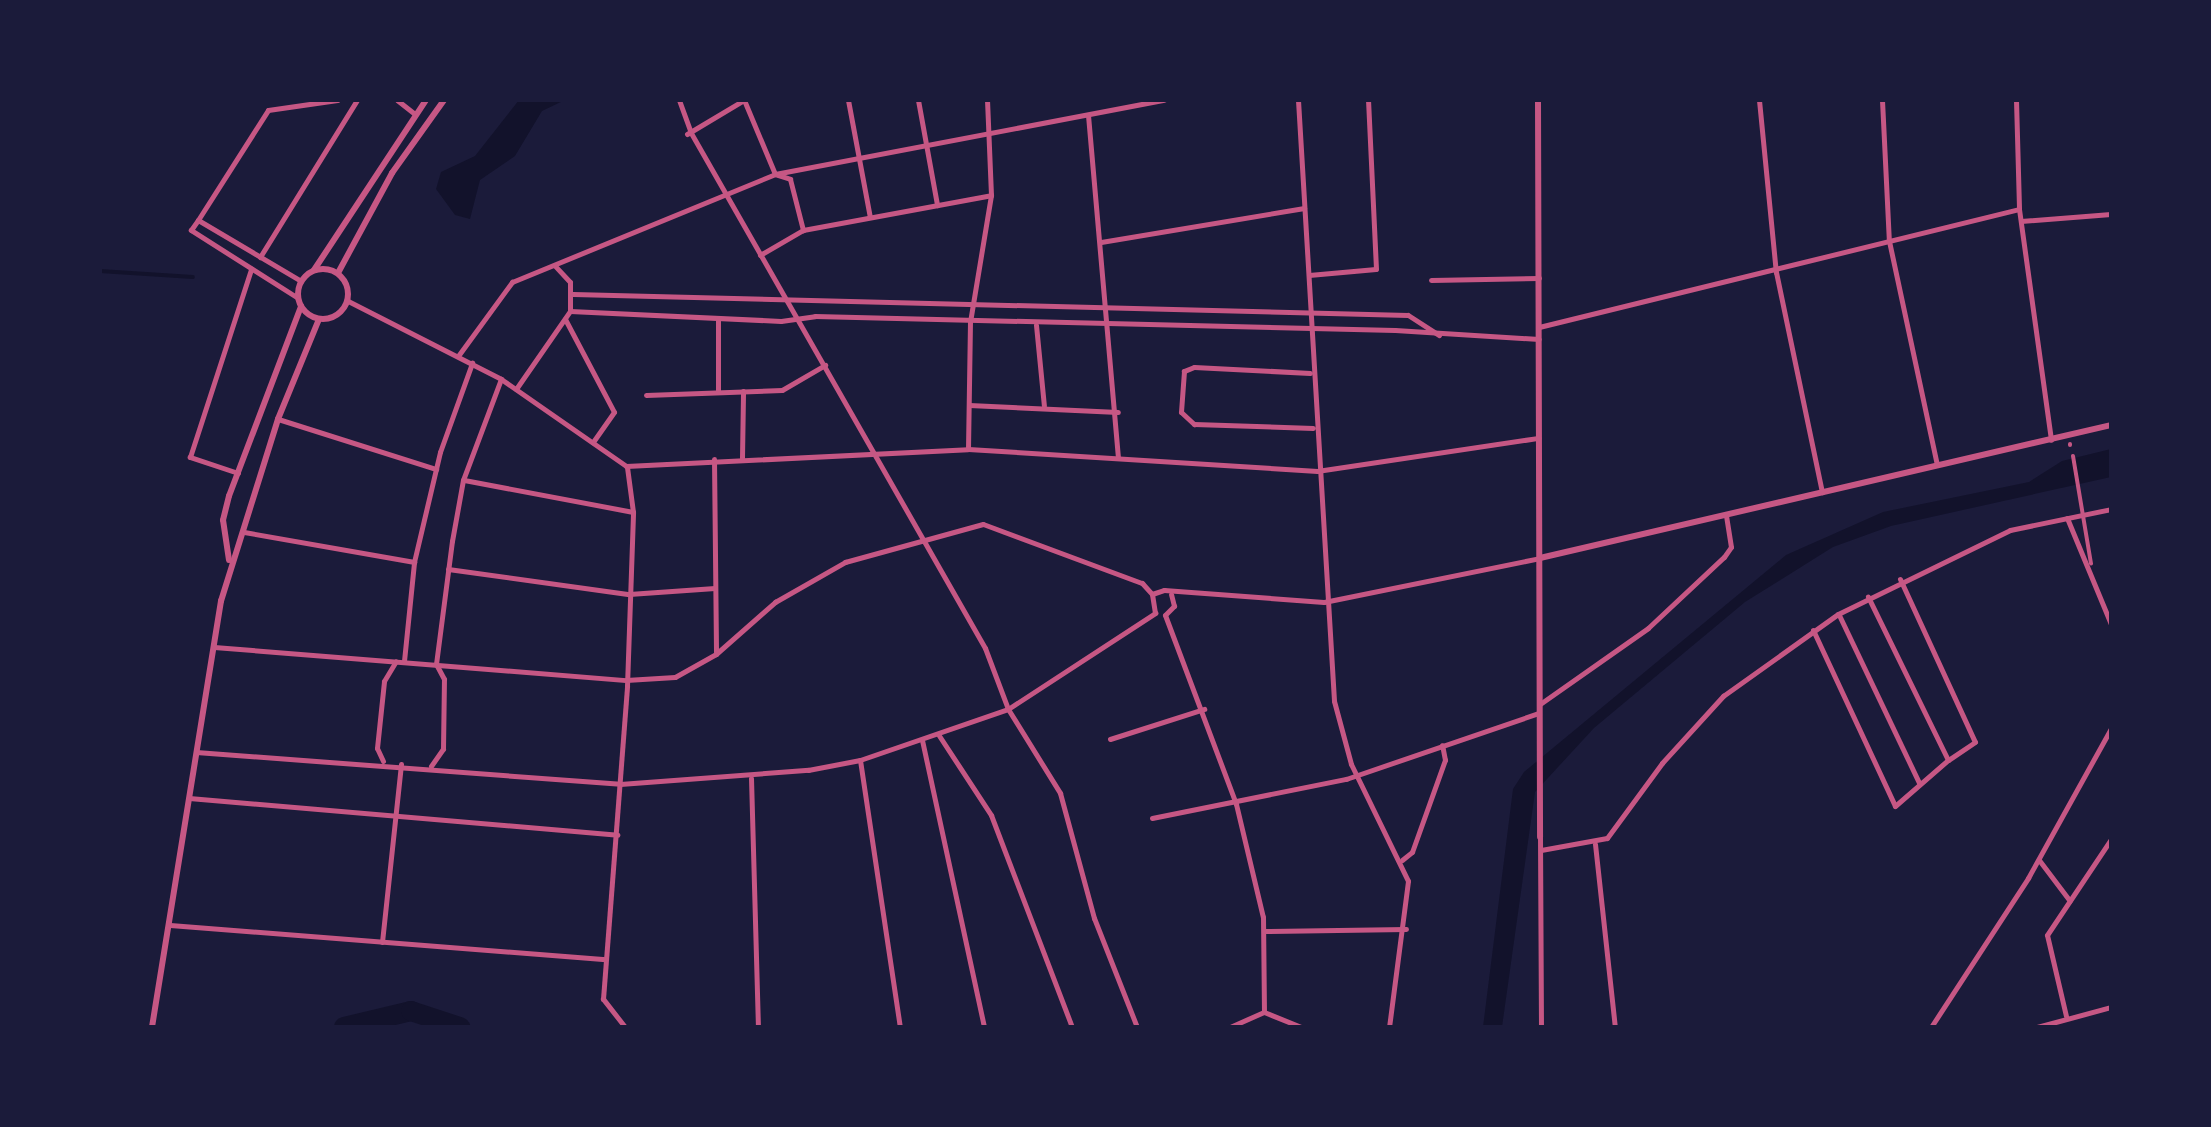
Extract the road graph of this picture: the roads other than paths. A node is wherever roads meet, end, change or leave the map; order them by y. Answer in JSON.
{"nodes":[{"id":1,"x":338,"y":100,"type":"edge"},
{"id":2,"x":357,"y":100,"type":"edge"},
{"id":3,"x":397,"y":100,"type":"edge"},
{"id":4,"x":426,"y":100,"type":"edge"},
{"id":5,"x":444,"y":100,"type":"edge"},
{"id":6,"x":679,"y":100,"type":"edge"},
{"id":7,"x":744,"y":100,"type":"edge"},
{"id":8,"x":848,"y":100,"type":"edge"},
{"id":9,"x":918,"y":100,"type":"edge"},
{"id":10,"x":987,"y":100,"type":"edge"},
{"id":11,"x":1164,"y":100,"type":"edge"},
{"id":12,"x":1298,"y":100,"type":"edge"},
{"id":13,"x":1368,"y":100,"type":"edge"},
{"id":14,"x":1538,"y":100,"type":"edge"},
{"id":15,"x":1758,"y":100,"type":"edge"},
{"id":16,"x":1882,"y":100,"type":"edge"},
{"id":17,"x":2016,"y":100,"type":"edge"},
{"id":18,"x":416,"y":114,"type":"junction"},
{"id":19,"x":1088,"y":115,"type":"junction"},
{"id":20,"x":993,"y":133,"type":"junction"},
{"id":21,"x":689,"y":134,"type":"junction"},
{"id":22,"x":926,"y":145,"type":"junction"},
{"id":23,"x":859,"y":157,"type":"junction"},
{"id":24,"x":774,"y":174,"type":"junction"},
{"id":25,"x":991,"y":195,"type":"junction"},
{"id":26,"x":727,"y":196,"type":"junction"},
{"id":27,"x":937,"y":205,"type":"junction"},
{"id":28,"x":1304,"y":208,"type":"junction"},
{"id":29,"x":2019,"y":209,"type":"junction"},
{"id":30,"x":2111,"y":214,"type":"edge"},
{"id":31,"x":870,"y":217,"type":"junction"},
{"id":32,"x":198,"y":220,"type":"junction"},
{"id":33,"x":2021,"y":221,"type":"junction"},
{"id":34,"x":803,"y":230,"type":"junction"},
{"id":35,"x":1889,"y":241,"type":"junction"},
{"id":36,"x":1102,"y":242,"type":"junction"},
{"id":37,"x":760,"y":255,"type":"junction"},
{"id":38,"x":260,"y":257,"type":"junction"},
{"id":39,"x":555,"y":266,"type":"junction"},
{"id":40,"x":251,"y":268,"type":"junction"},
{"id":41,"x":314,"y":270,"type":"junction"},
{"id":42,"x":1776,"y":272,"type":"junction"},
{"id":43,"x":338,"y":273,"type":"junction"},
{"id":44,"x":1309,"y":275,"type":"junction"},
{"id":45,"x":1539,"y":278,"type":"junction"},
{"id":46,"x":1431,"y":280,"type":"dead end"},
{"id":47,"x":301,"y":281,"type":"junction"},
{"id":48,"x":572,"y":294,"type":"junction"},
{"id":49,"x":786,"y":300,"type":"junction"},
{"id":50,"x":348,"y":301,"type":"junction"},
{"id":51,"x":299,"y":302,"type":"junction"},
{"id":52,"x":1106,"y":307,"type":"junction"},
{"id":53,"x":973,"y":308,"type":"junction"},
{"id":54,"x":570,"y":311,"type":"junction"},
{"id":55,"x":796,"y":317,"type":"junction"},
{"id":56,"x":718,"y":318,"type":"junction"},
{"id":57,"x":1312,"y":318,"type":"junction"},
{"id":58,"x":319,"y":319,"type":"junction"},
{"id":59,"x":566,"y":319,"type":"junction"},
{"id":60,"x":970,"y":322,"type":"junction"},
{"id":61,"x":1036,"y":325,"type":"junction"},
{"id":62,"x":1108,"y":326,"type":"junction"},
{"id":63,"x":1540,"y":327,"type":"junction"},
{"id":64,"x":1310,"y":331,"type":"junction"},
{"id":65,"x":1442,"y":336,"type":"junction"},
{"id":66,"x":1540,"y":340,"type":"junction"},
{"id":67,"x":458,"y":356,"type":"junction"},
{"id":68,"x":472,"y":363,"type":"junction"},
{"id":69,"x":825,"y":365,"type":"junction"},
{"id":70,"x":1310,"y":373,"type":"junction"},
{"id":71,"x":501,"y":379,"type":"junction"},
{"id":72,"x":516,"y":388,"type":"junction"},
{"id":73,"x":743,"y":391,"type":"junction"},
{"id":74,"x":718,"y":392,"type":"junction"},
{"id":75,"x":646,"y":394,"type":"dead end"},
{"id":76,"x":969,"y":405,"type":"junction"},
{"id":77,"x":1044,"y":406,"type":"junction"},
{"id":78,"x":1118,"y":412,"type":"junction"},
{"id":79,"x":278,"y":420,"type":"junction"},
{"id":80,"x":2111,"y":425,"type":"edge"},
{"id":81,"x":1313,"y":428,"type":"junction"},
{"id":82,"x":1540,"y":438,"type":"junction"},
{"id":83,"x":2051,"y":440,"type":"junction"},
{"id":84,"x":593,"y":442,"type":"junction"},
{"id":85,"x":968,"y":449,"type":"junction"},
{"id":86,"x":875,"y":454,"type":"junction"},
{"id":87,"x":2072,"y":456,"type":"dead end"},
{"id":88,"x":742,"y":458,"type":"junction"},
{"id":89,"x":1118,"y":458,"type":"junction"},
{"id":90,"x":714,"y":460,"type":"junction"},
{"id":91,"x":626,"y":466,"type":"junction"},
{"id":92,"x":436,"y":468,"type":"junction"},
{"id":93,"x":1938,"y":468,"type":"junction"},
{"id":94,"x":1317,"y":471,"type":"junction"},
{"id":95,"x":238,"y":472,"type":"junction"},
{"id":96,"x":463,"y":480,"type":"junction"},
{"id":97,"x":1822,"y":492,"type":"junction"},
{"id":98,"x":2111,"y":508,"type":"edge"},
{"id":99,"x":633,"y":512,"type":"junction"},
{"id":100,"x":1726,"y":516,"type":"junction"},
{"id":101,"x":2067,"y":518,"type":"junction"},
{"id":102,"x":241,"y":531,"type":"junction"},
{"id":103,"x":918,"y":537,"type":"junction"},
{"id":104,"x":1540,"y":558,"type":"junction"},
{"id":105,"x":414,"y":562,"type":"junction"},
{"id":106,"x":2092,"y":564,"type":"dead end"},
{"id":107,"x":230,"y":566,"type":"junction"},
{"id":108,"x":448,"y":569,"type":"junction"},
{"id":109,"x":1900,"y":580,"type":"junction"},
{"id":110,"x":715,"y":588,"type":"junction"},
{"id":111,"x":629,"y":594,"type":"junction"},
{"id":112,"x":1152,"y":594,"type":"junction"},
{"id":113,"x":1171,"y":594,"type":"junction"},
{"id":114,"x":1868,"y":596,"type":"junction"},
{"id":115,"x":1324,"y":602,"type":"junction"},
{"id":116,"x":1155,"y":613,"type":"junction"},
{"id":117,"x":1838,"y":614,"type":"junction"},
{"id":118,"x":1165,"y":615,"type":"junction"},
{"id":119,"x":2111,"y":624,"type":"edge"},
{"id":120,"x":1813,"y":630,"type":"junction"},
{"id":121,"x":214,"y":647,"type":"junction"},
{"id":122,"x":716,"y":654,"type":"junction"},
{"id":123,"x":396,"y":662,"type":"junction"},
{"id":124,"x":404,"y":662,"type":"junction"},
{"id":125,"x":436,"y":664,"type":"junction"},
{"id":126,"x":626,"y":680,"type":"junction"},
{"id":127,"x":1204,"y":708,"type":"junction"},
{"id":128,"x":1540,"y":709,"type":"junction"},
{"id":129,"x":1008,"y":710,"type":"junction"},
{"id":130,"x":2111,"y":728,"type":"edge"},
{"id":131,"x":938,"y":734,"type":"junction"},
{"id":132,"x":922,"y":740,"type":"junction"},
{"id":133,"x":1110,"y":740,"type":"dead end"},
{"id":134,"x":1442,"y":745,"type":"junction"},
{"id":135,"x":196,"y":752,"type":"junction"},
{"id":136,"x":860,"y":760,"type":"junction"},
{"id":137,"x":1948,"y":760,"type":"junction"},
{"id":138,"x":382,"y":761,"type":"junction"},
{"id":139,"x":401,"y":764,"type":"junction"},
{"id":140,"x":432,"y":766,"type":"junction"},
{"id":141,"x":1356,"y":775,"type":"junction"},
{"id":142,"x":751,"y":778,"type":"junction"},
{"id":143,"x":620,"y":784,"type":"junction"},
{"id":144,"x":1919,"y":784,"type":"junction"},
{"id":145,"x":189,"y":798,"type":"junction"},
{"id":146,"x":1236,"y":804,"type":"junction"},
{"id":147,"x":395,"y":818,"type":"junction"},
{"id":148,"x":1152,"y":818,"type":"dead end"},
{"id":149,"x":617,"y":835,"type":"junction"},
{"id":150,"x":1540,"y":837,"type":"joint"},
{"id":151,"x":2111,"y":839,"type":"edge"},
{"id":152,"x":1595,"y":844,"type":"junction"},
{"id":153,"x":1541,"y":850,"type":"junction"},
{"id":154,"x":1402,"y":860,"type":"junction"},
{"id":155,"x":2039,"y":860,"type":"junction"},
{"id":156,"x":2070,"y":901,"type":"junction"},
{"id":157,"x":170,"y":925,"type":"junction"},
{"id":158,"x":1406,"y":929,"type":"junction"},
{"id":159,"x":1264,"y":931,"type":"junction"},
{"id":160,"x":382,"y":942,"type":"junction"},
{"id":161,"x":606,"y":959,"type":"junction"},
{"id":162,"x":2111,"y":1007,"type":"edge"},
{"id":163,"x":1264,"y":1012,"type":"junction"},
{"id":164,"x":2066,"y":1016,"type":"junction"},
{"id":165,"x":152,"y":1027,"type":"edge"},
{"id":166,"x":626,"y":1027,"type":"edge"},
{"id":167,"x":758,"y":1027,"type":"edge"},
{"id":168,"x":900,"y":1027,"type":"edge"},
{"id":169,"x":984,"y":1027,"type":"edge"},
{"id":170,"x":1072,"y":1027,"type":"edge"},
{"id":171,"x":1137,"y":1027,"type":"edge"},
{"id":172,"x":1230,"y":1027,"type":"edge"},
{"id":173,"x":1301,"y":1027,"type":"edge"},
{"id":174,"x":1389,"y":1027,"type":"edge"},
{"id":175,"x":1541,"y":1027,"type":"edge"},
{"id":176,"x":1615,"y":1027,"type":"edge"},
{"id":177,"x":1931,"y":1027,"type":"edge"},
{"id":178,"x":2037,"y":1027,"type":"edge"}],
"edges":[{"from":1,"to":32,"type":"street"},
{"from":2,"to":38,"type":"street"},
{"from":3,"to":18,"type":"street"},
{"from":4,"to":18,"type":"street"},
{"from":5,"to":43,"type":"street"},
{"from":6,"to":21,"type":"street"},
{"from":7,"to":21,"type":"street"},
{"from":7,"to":24,"type":"street"},
{"from":8,"to":23,"type":"street"},
{"from":9,"to":22,"type":"street"},
{"from":10,"to":20,"type":"street"},
{"from":11,"to":19,"type":"street"},
{"from":12,"to":28,"type":"street"},
{"from":13,"to":44,"type":"street"},
{"from":14,"to":45,"type":"street"},
{"from":15,"to":42,"type":"street"},
{"from":16,"to":35,"type":"street"},
{"from":17,"to":29,"type":"street"},
{"from":18,"to":41,"type":"street"},
{"from":19,"to":20,"type":"street"},
{"from":19,"to":36,"type":"street"},
{"from":20,"to":22,"type":"street"},
{"from":20,"to":25,"type":"street"},
{"from":21,"to":26,"type":"street"},
{"from":22,"to":23,"type":"street"},
{"from":22,"to":27,"type":"street"},
{"from":23,"to":24,"type":"street"},
{"from":23,"to":31,"type":"street"},
{"from":24,"to":26,"type":"street"},
{"from":24,"to":34,"type":"street"},
{"from":25,"to":27,"type":"street"},
{"from":25,"to":53,"type":"street"},
{"from":26,"to":37,"type":"street"},
{"from":26,"to":39,"type":"street"},
{"from":27,"to":31,"type":"street"},
{"from":28,"to":36,"type":"street"},
{"from":28,"to":44,"type":"street"},
{"from":29,"to":33,"type":"street"},
{"from":29,"to":35,"type":"street"},
{"from":30,"to":33,"type":"street"},
{"from":31,"to":34,"type":"street"},
{"from":32,"to":38,"type":"street"},
{"from":32,"to":40,"type":"street"},
{"from":33,"to":83,"type":"street"},
{"from":34,"to":37,"type":"street"},
{"from":35,"to":42,"type":"street"},
{"from":35,"to":93,"type":"street"},
{"from":36,"to":52,"type":"street"},
{"from":37,"to":49,"type":"street"},
{"from":38,"to":47,"type":"street"},
{"from":39,"to":48,"type":"street"},
{"from":39,"to":67,"type":"street"},
{"from":40,"to":51,"type":"street"},
{"from":40,"to":95,"type":"street"},
{"from":41,"to":43,"type":"street"},
{"from":41,"to":47,"type":"street"},
{"from":42,"to":63,"type":"street"},
{"from":42,"to":97,"type":"street"},
{"from":43,"to":50,"type":"street"},
{"from":44,"to":57,"type":"street"},
{"from":45,"to":46,"type":"street"},
{"from":45,"to":63,"type":"street"},
{"from":47,"to":51,"type":"street"},
{"from":48,"to":49,"type":"street"},
{"from":48,"to":54,"type":"street"},
{"from":49,"to":53,"type":"street"},
{"from":49,"to":55,"type":"street"},
{"from":50,"to":58,"type":"street"},
{"from":50,"to":67,"type":"street"},
{"from":51,"to":58,"type":"street"},
{"from":51,"to":95,"type":"street"},
{"from":52,"to":53,"type":"street"},
{"from":52,"to":57,"type":"street"},
{"from":52,"to":62,"type":"street"},
{"from":53,"to":60,"type":"street"},
{"from":54,"to":56,"type":"street"},
{"from":54,"to":59,"type":"street"},
{"from":55,"to":56,"type":"street"},
{"from":55,"to":60,"type":"street"},
{"from":55,"to":69,"type":"street"},
{"from":56,"to":74,"type":"street"},
{"from":57,"to":64,"type":"street"},
{"from":57,"to":65,"type":"street"},
{"from":58,"to":79,"type":"street"},
{"from":59,"to":72,"type":"street"},
{"from":59,"to":84,"type":"street"},
{"from":60,"to":61,"type":"street"},
{"from":60,"to":76,"type":"street"},
{"from":61,"to":62,"type":"street"},
{"from":61,"to":77,"type":"street"},
{"from":62,"to":64,"type":"street"},
{"from":62,"to":78,"type":"street"},
{"from":63,"to":66,"type":"street"},
{"from":64,"to":65,"type":"street"},
{"from":64,"to":70,"type":"street"},
{"from":65,"to":66,"type":"street"},
{"from":66,"to":82,"type":"street"},
{"from":67,"to":68,"type":"street"},
{"from":68,"to":71,"type":"street"},
{"from":68,"to":92,"type":"street"},
{"from":69,"to":73,"type":"street"},
{"from":69,"to":86,"type":"street"},
{"from":70,"to":81,"type":"street"},
{"from":70,"to":81,"type":"street"},
{"from":71,"to":72,"type":"street"},
{"from":71,"to":96,"type":"street"},
{"from":72,"to":84,"type":"street"},
{"from":73,"to":74,"type":"street"},
{"from":73,"to":88,"type":"street"},
{"from":74,"to":75,"type":"street"},
{"from":76,"to":77,"type":"street"},
{"from":76,"to":85,"type":"street"},
{"from":77,"to":78,"type":"street"},
{"from":78,"to":89,"type":"street"},
{"from":79,"to":92,"type":"street"},
{"from":79,"to":102,"type":"street"},
{"from":80,"to":83,"type":"street"},
{"from":81,"to":94,"type":"street"},
{"from":82,"to":94,"type":"street"},
{"from":82,"to":104,"type":"street"},
{"from":83,"to":93,"type":"street"},
{"from":84,"to":91,"type":"street"},
{"from":85,"to":86,"type":"street"},
{"from":85,"to":89,"type":"street"},
{"from":86,"to":88,"type":"street"},
{"from":86,"to":103,"type":"street"},
{"from":87,"to":106,"type":"street"},
{"from":88,"to":90,"type":"street"},
{"from":89,"to":94,"type":"street"},
{"from":90,"to":91,"type":"street"},
{"from":90,"to":110,"type":"street"},
{"from":91,"to":99,"type":"street"},
{"from":92,"to":105,"type":"street"},
{"from":93,"to":97,"type":"street"},
{"from":94,"to":115,"type":"street"},
{"from":95,"to":107,"type":"street"},
{"from":96,"to":99,"type":"street"},
{"from":96,"to":108,"type":"street"},
{"from":97,"to":100,"type":"street"},
{"from":98,"to":101,"type":"street"},
{"from":99,"to":111,"type":"street"},
{"from":100,"to":104,"type":"street"},
{"from":100,"to":128,"type":"street"},
{"from":101,"to":109,"type":"street"},
{"from":101,"to":119,"type":"street"},
{"from":102,"to":105,"type":"street"},
{"from":102,"to":107,"type":"street"},
{"from":103,"to":112,"type":"street"},
{"from":103,"to":122,"type":"street"},
{"from":103,"to":129,"type":"street"},
{"from":104,"to":115,"type":"street"},
{"from":104,"to":128,"type":"street"},
{"from":105,"to":124,"type":"street"},
{"from":107,"to":121,"type":"street"},
{"from":108,"to":111,"type":"street"},
{"from":108,"to":125,"type":"street"},
{"from":109,"to":114,"type":"street"},
{"from":109,"to":137,"type":"street"},
{"from":110,"to":111,"type":"street"},
{"from":110,"to":122,"type":"street"},
{"from":111,"to":126,"type":"street"},
{"from":112,"to":113,"type":"street"},
{"from":112,"to":116,"type":"street"},
{"from":113,"to":115,"type":"street"},
{"from":113,"to":118,"type":"street"},
{"from":114,"to":117,"type":"street"},
{"from":114,"to":137,"type":"street"},
{"from":115,"to":141,"type":"street"},
{"from":116,"to":118,"type":"street"},
{"from":116,"to":129,"type":"street"},
{"from":117,"to":120,"type":"street"},
{"from":117,"to":144,"type":"street"},
{"from":118,"to":127,"type":"street"},
{"from":120,"to":144,"type":"street"},
{"from":120,"to":152,"type":"street"},
{"from":121,"to":123,"type":"street"},
{"from":121,"to":135,"type":"street"},
{"from":122,"to":126,"type":"street"},
{"from":123,"to":124,"type":"street"},
{"from":123,"to":138,"type":"street"},
{"from":124,"to":125,"type":"street"},
{"from":125,"to":126,"type":"street"},
{"from":125,"to":140,"type":"street"},
{"from":126,"to":143,"type":"street"},
{"from":127,"to":133,"type":"street"},
{"from":127,"to":146,"type":"street"},
{"from":128,"to":134,"type":"street"},
{"from":128,"to":150,"type":"street"},
{"from":129,"to":131,"type":"street"},
{"from":129,"to":171,"type":"street"},
{"from":130,"to":155,"type":"street"},
{"from":131,"to":132,"type":"street"},
{"from":131,"to":170,"type":"street"},
{"from":132,"to":136,"type":"street"},
{"from":132,"to":169,"type":"street"},
{"from":134,"to":141,"type":"street"},
{"from":134,"to":154,"type":"street"},
{"from":135,"to":138,"type":"street"},
{"from":135,"to":145,"type":"street"},
{"from":136,"to":142,"type":"street"},
{"from":136,"to":168,"type":"street"},
{"from":137,"to":144,"type":"street"},
{"from":138,"to":139,"type":"street"},
{"from":139,"to":140,"type":"street"},
{"from":139,"to":147,"type":"street"},
{"from":140,"to":143,"type":"street"},
{"from":141,"to":146,"type":"street"},
{"from":141,"to":154,"type":"street"},
{"from":142,"to":143,"type":"street"},
{"from":142,"to":167,"type":"street"},
{"from":143,"to":149,"type":"street"},
{"from":145,"to":147,"type":"street"},
{"from":145,"to":157,"type":"street"},
{"from":146,"to":148,"type":"street"},
{"from":146,"to":159,"type":"street"},
{"from":147,"to":149,"type":"street"},
{"from":147,"to":160,"type":"street"},
{"from":149,"to":161,"type":"street"},
{"from":150,"to":153,"type":"street"},
{"from":151,"to":156,"type":"street"},
{"from":152,"to":153,"type":"street"},
{"from":152,"to":176,"type":"street"},
{"from":153,"to":175,"type":"street"},
{"from":154,"to":158,"type":"street"},
{"from":155,"to":156,"type":"street"},
{"from":155,"to":177,"type":"street"},
{"from":156,"to":164,"type":"street"},
{"from":157,"to":160,"type":"street"},
{"from":157,"to":165,"type":"street"},
{"from":158,"to":159,"type":"street"},
{"from":158,"to":174,"type":"street"},
{"from":159,"to":163,"type":"street"},
{"from":160,"to":161,"type":"street"},
{"from":161,"to":166,"type":"street"},
{"from":162,"to":164,"type":"street"},
{"from":163,"to":172,"type":"street"},
{"from":163,"to":173,"type":"street"},
{"from":164,"to":178,"type":"street"}]}
